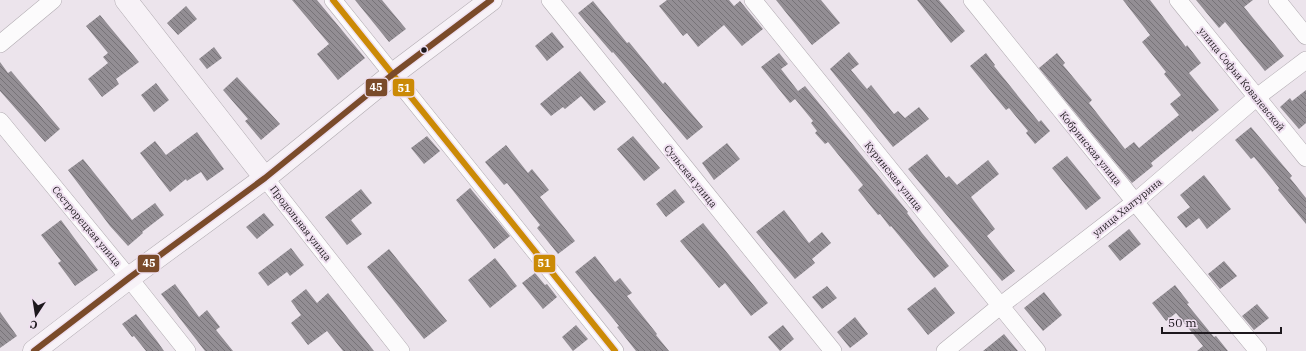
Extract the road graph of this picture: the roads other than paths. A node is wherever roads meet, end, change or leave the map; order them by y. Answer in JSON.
{"nodes":[{"id":1,"x":53,"y":0,"type":"edge"},
{"id":2,"x":126,"y":0,"type":"edge"},
{"id":3,"x":333,"y":0,"type":"edge"},
{"id":4,"x":491,"y":0,"type":"edge"},
{"id":5,"x":550,"y":0,"type":"edge"},
{"id":6,"x":753,"y":0,"type":"edge"},
{"id":7,"x":972,"y":0,"type":"edge"},
{"id":8,"x":1178,"y":0,"type":"edge"},
{"id":9,"x":1277,"y":0,"type":"edge"},
{"id":10,"x":1306,"y":36,"type":"edge"},
{"id":11,"x":0,"y":44,"type":"edge"},
{"id":12,"x":1306,"y":60,"type":"edge"},
{"id":13,"x":393,"y":74,"type":"junction"},
{"id":14,"x":1257,"y":97,"type":"junction"},
{"id":15,"x":0,"y":121,"type":"edge"},
{"id":16,"x":1306,"y":158,"type":"edge"},
{"id":17,"x":265,"y":178,"type":"junction"},
{"id":18,"x":1135,"y":202,"type":"junction"},
{"id":19,"x":129,"y":278,"type":"junction"},
{"id":20,"x":1000,"y":306,"type":"junction"},
{"id":21,"x":34,"y":351,"type":"edge"},
{"id":22,"x":187,"y":351,"type":"edge"},
{"id":23,"x":401,"y":351,"type":"edge"},
{"id":24,"x":615,"y":351,"type":"edge"},
{"id":25,"x":832,"y":351,"type":"edge"},
{"id":26,"x":945,"y":351,"type":"edge"},
{"id":27,"x":1037,"y":351,"type":"edge"},
{"id":28,"x":1258,"y":351,"type":"edge"}],
"edges":[{"from":1,"to":11,"type":"street"},
{"from":2,"to":17,"type":"main road","name":"Продольная улица"},
{"from":3,"to":13,"type":"street"},
{"from":4,"to":13,"type":"main road"},
{"from":5,"to":25,"type":"street","name":"Сульская улица"},
{"from":6,"to":20,"type":"street","name":"Куринская улица"},
{"from":7,"to":18,"type":"street","name":"Кобринская улица"},
{"from":8,"to":14,"type":"street","name":"улица Софьи Ковалевской"},
{"from":9,"to":10,"type":"street"},
{"from":12,"to":14,"type":"street","name":"улица Халтурина"},
{"from":13,"to":17,"type":"main road"},
{"from":13,"to":24,"type":"street"},
{"from":14,"to":16,"type":"street","name":"улица Софьи Ковалевской"},
{"from":14,"to":18,"type":"street","name":"улица Халтурина"},
{"from":15,"to":19,"type":"street","name":"Сестрорецкая улица"},
{"from":17,"to":19,"type":"main road"},
{"from":17,"to":23,"type":"street","name":"Продольная улица"},
{"from":18,"to":20,"type":"street","name":"улица Халтурина"},
{"from":18,"to":28,"type":"street","name":"Кобринская улица"},
{"from":19,"to":21,"type":"main road"},
{"from":19,"to":22,"type":"street","name":"Сестрорецкая улица"},
{"from":20,"to":26,"type":"street","name":"улица Халтурина"},
{"from":20,"to":27,"type":"street","name":"Куринская улица"}]}
